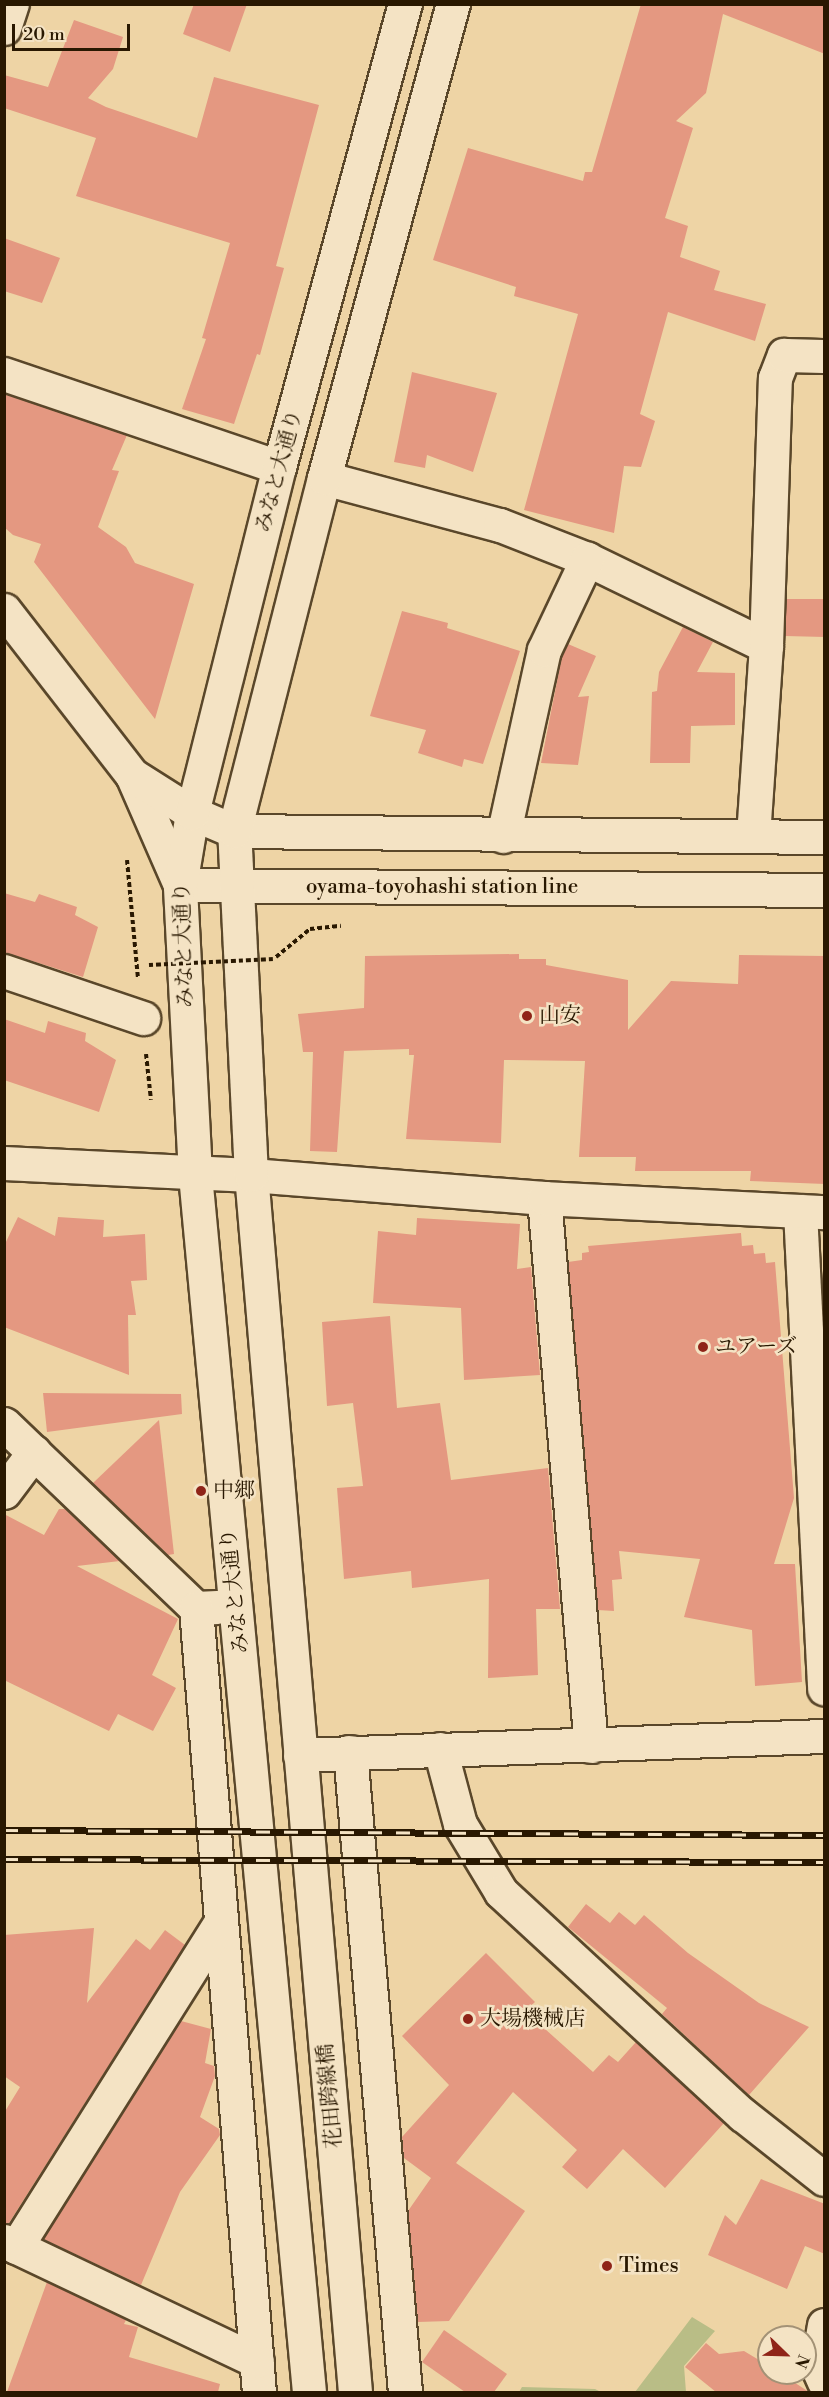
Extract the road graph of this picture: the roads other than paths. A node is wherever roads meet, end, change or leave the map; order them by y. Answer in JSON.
{"nodes":[{"id":1,"x":12,"y":4,"type":"edge"},
{"id":2,"x":405,"y":4,"type":"edge"},
{"id":3,"x":453,"y":4,"type":"edge"},
{"id":4,"x":4,"y":28,"type":"edge"},
{"id":5,"x":825,"y":356,"type":"edge"},
{"id":6,"x":4,"y":374,"type":"edge"},
{"id":7,"x":279,"y":467,"type":"junction"},
{"id":8,"x":324,"y":478,"type":"junction"},
{"id":9,"x":587,"y":559,"type":"junction"},
{"id":10,"x":4,"y":610,"type":"edge"},
{"id":11,"x":766,"y":646,"type":"junction"},
{"id":12,"x":132,"y":775,"type":"junction"},
{"id":13,"x":192,"y":813,"type":"junction"},
{"id":14,"x":234,"y":831,"type":"junction"},
{"id":15,"x":503,"y":836,"type":"junction"},
{"id":16,"x":753,"y":836,"type":"junction"},
{"id":17,"x":825,"y":837,"type":"edge"},
{"id":18,"x":180,"y":885,"type":"junction"},
{"id":19,"x":235,"y":886,"type":"junction"},
{"id":20,"x":825,"y":890,"type":"edge"},
{"id":21,"x":4,"y":971,"type":"edge"},
{"id":22,"x":143,"y":1018,"type":"road end"},
{"id":23,"x":4,"y":1163,"type":"edge"},
{"id":24,"x":195,"y":1174,"type":"junction"},
{"id":25,"x":251,"y":1176,"type":"junction"},
{"id":26,"x":544,"y":1198,"type":"junction"},
{"id":27,"x":812,"y":1211,"type":"edge"},
{"id":28,"x":4,"y":1424,"type":"edge"},
{"id":29,"x":34,"y":1452,"type":"junction"},
{"id":30,"x":4,"y":1492,"type":"edge"},
{"id":31,"x":237,"y":1606,"type":"junction"},
{"id":32,"x":196,"y":1608,"type":"junction"},
{"id":33,"x":825,"y":1688,"type":"edge"},
{"id":34,"x":825,"y":1736,"type":"edge"},
{"id":35,"x":591,"y":1746,"type":"junction"},
{"id":36,"x":440,"y":1749,"type":"junction"},
{"id":37,"x":350,"y":1752,"type":"junction"},
{"id":38,"x":300,"y":1755,"type":"junction"},
{"id":39,"x":221,"y":1922,"type":"junction"},
{"id":40,"x":825,"y":2179,"type":"edge"},
{"id":41,"x":10,"y":2244,"type":"edge"},
{"id":42,"x":825,"y":2325,"type":"edge"},
{"id":43,"x":258,"y":2377,"type":"edge"},
{"id":44,"x":825,"y":2382,"type":"edge"},
{"id":45,"x":309,"y":2392,"type":"edge"},
{"id":46,"x":355,"y":2392,"type":"edge"},
{"id":47,"x":405,"y":2392,"type":"edge"}],
"edges":[{"from":1,"to":4,"type":"street"},
{"from":2,"to":7,"type":"street","name":"みなと大通り"},
{"from":3,"to":8,"type":"street"},
{"from":5,"to":11,"type":"street"},
{"from":6,"to":7,"type":"street"},
{"from":7,"to":13,"type":"street","name":"みなと大通り"},
{"from":8,"to":9,"type":"street"},
{"from":8,"to":14,"type":"street"},
{"from":9,"to":11,"type":"street"},
{"from":9,"to":15,"type":"street"},
{"from":10,"to":12,"type":"street"},
{"from":11,"to":16,"type":"street"},
{"from":12,"to":13,"type":"street"},
{"from":12,"to":18,"type":"street"},
{"from":13,"to":14,"type":"street"},
{"from":13,"to":18,"type":"street","name":"みなと大通り"},
{"from":14,"to":15,"type":"street"},
{"from":14,"to":19,"type":"street"},
{"from":15,"to":16,"type":"street"},
{"from":16,"to":17,"type":"street"},
{"from":18,"to":19,"type":"street","name":"oyama-toyohashi station line"},
{"from":18,"to":24,"type":"street","name":"みなと大通り"},
{"from":19,"to":20,"type":"street","name":"oyama-toyohashi station line"},
{"from":19,"to":25,"type":"street"},
{"from":21,"to":22,"type":"street"},
{"from":23,"to":24,"type":"street"},
{"from":24,"to":25,"type":"street"},
{"from":24,"to":31,"type":"street","name":"みなと大通り"},
{"from":25,"to":26,"type":"street"},
{"from":25,"to":38,"type":"street"},
{"from":26,"to":27,"type":"street"},
{"from":26,"to":35,"type":"street"},
{"from":27,"to":33,"type":"street"},
{"from":28,"to":29,"type":"street"},
{"from":29,"to":30,"type":"street"},
{"from":29,"to":32,"type":"street"},
{"from":31,"to":32,"type":"street"},
{"from":31,"to":45,"type":"street","name":"みなと大通り"},
{"from":32,"to":39,"type":"street"},
{"from":34,"to":35,"type":"street"},
{"from":35,"to":36,"type":"street"},
{"from":36,"to":37,"type":"street"},
{"from":36,"to":40,"type":"street"},
{"from":37,"to":38,"type":"street"},
{"from":37,"to":47,"type":"street"},
{"from":38,"to":46,"type":"street","name":"花田跨線橋"},
{"from":39,"to":41,"type":"street"},
{"from":39,"to":43,"type":"street"},
{"from":41,"to":43,"type":"street"},
{"from":42,"to":44,"type":"street"}]}
